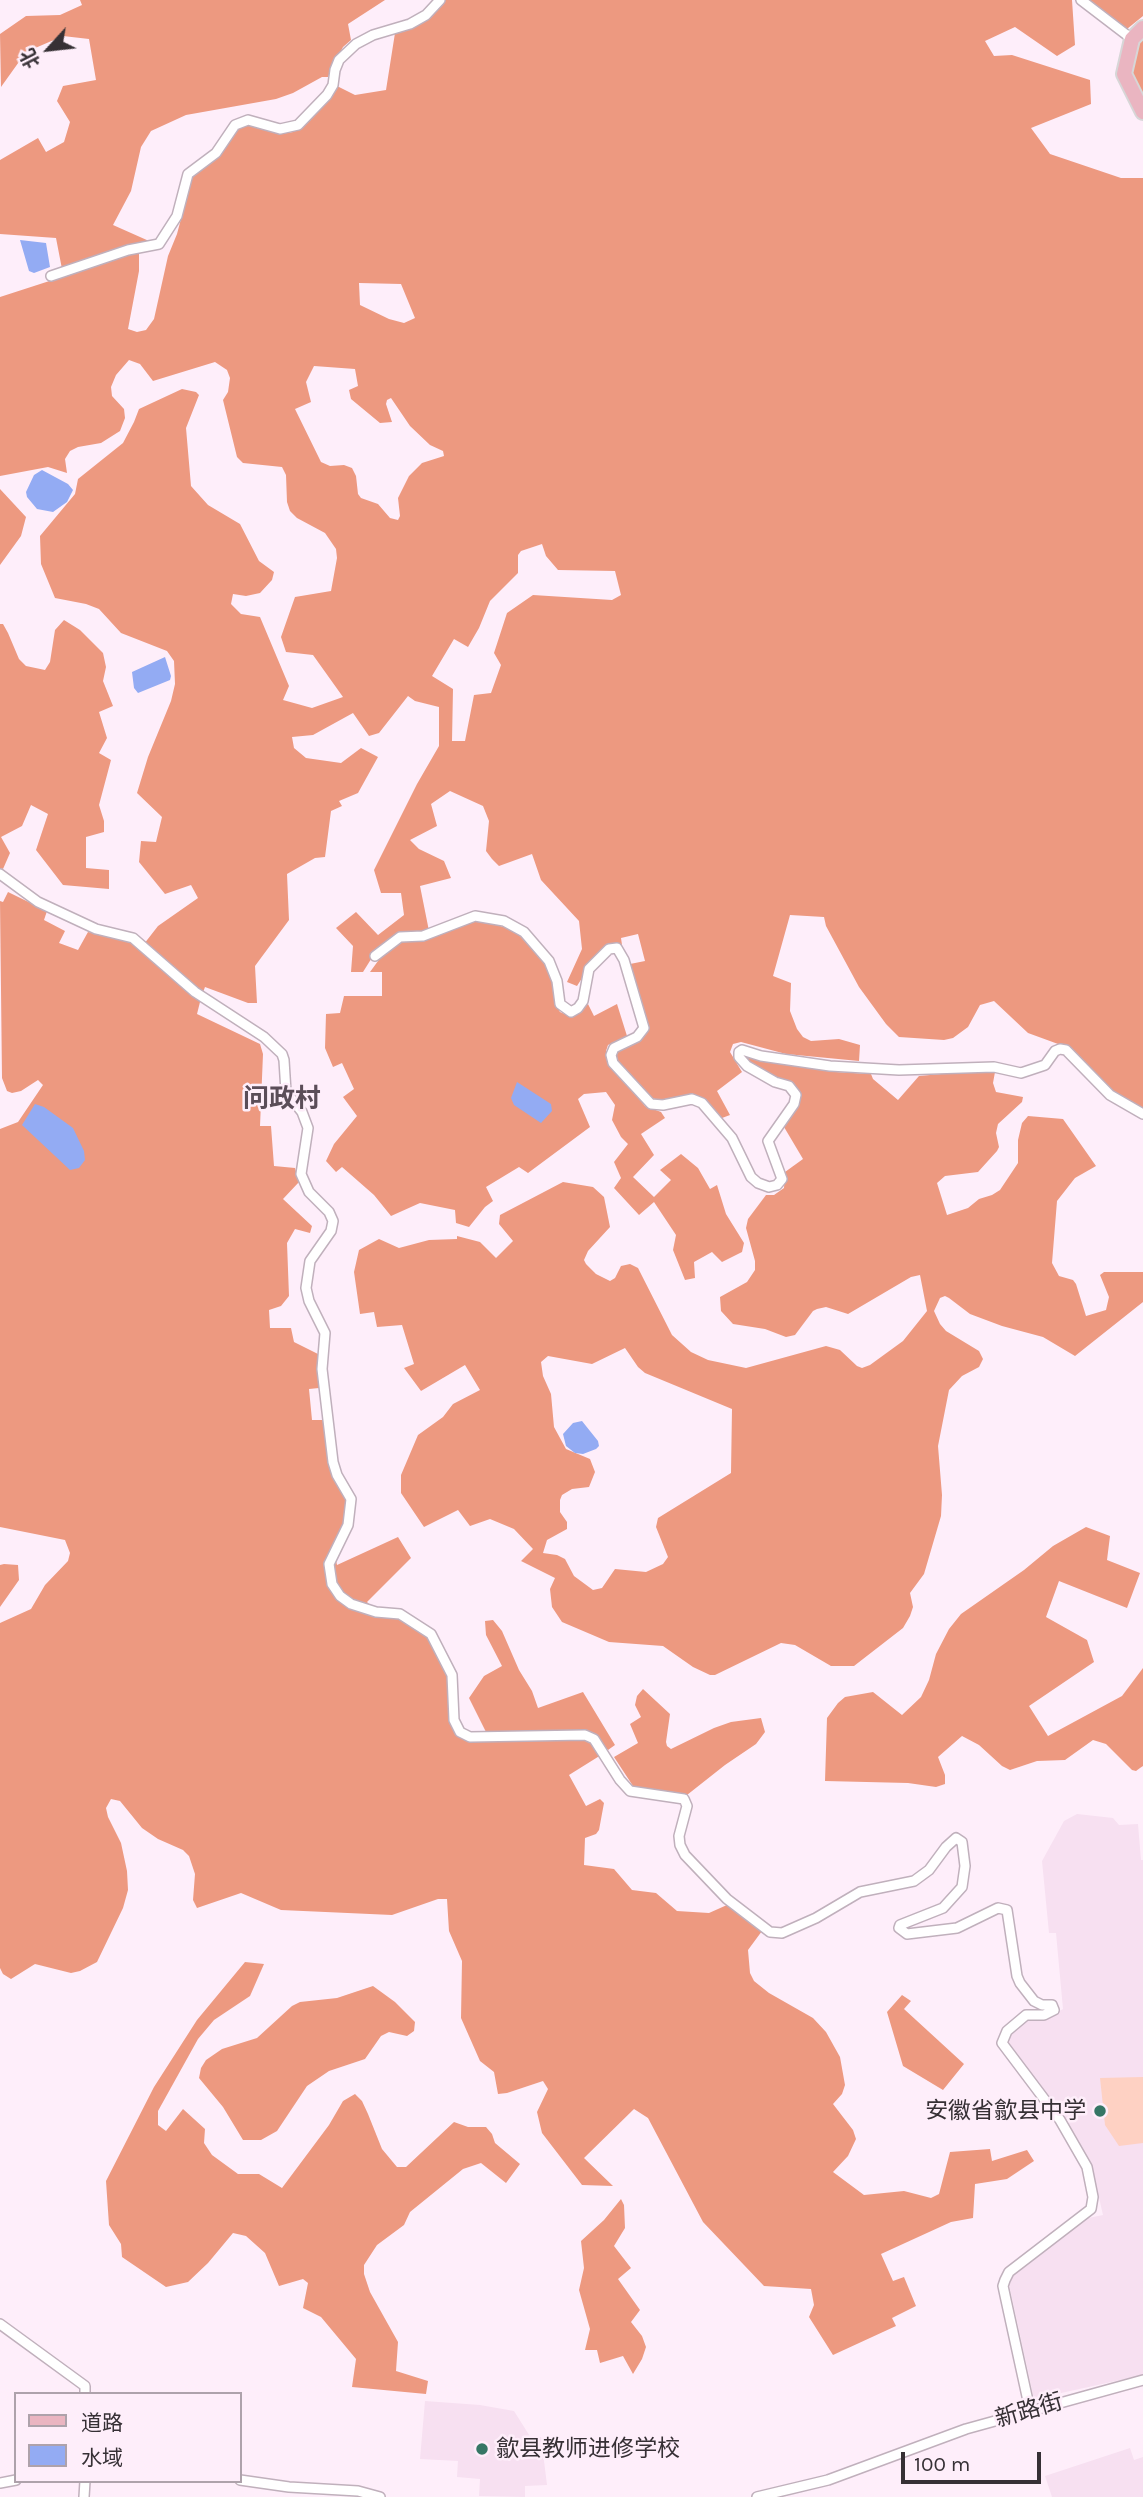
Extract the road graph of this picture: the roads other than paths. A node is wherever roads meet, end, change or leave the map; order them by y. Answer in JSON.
{"nodes":[{"id":1,"x":440,"y":0,"type":"edge"},
{"id":2,"x":1081,"y":0,"type":"edge"},
{"id":3,"x":1143,"y":29,"type":"edge"},
{"id":4,"x":1132,"y":39,"type":"junction"},
{"id":5,"x":1143,"y":112,"type":"edge"},
{"id":6,"x":51,"y":276,"type":"dead end"},
{"id":7,"x":0,"y":874,"type":"edge"},
{"id":8,"x":376,"y":956,"type":"dead end"},
{"id":9,"x":1143,"y":1114,"type":"edge"},
{"id":10,"x":0,"y":2324,"type":"edge"},
{"id":11,"x":1143,"y":2379,"type":"edge"},
{"id":12,"x":85,"y":2392,"type":"edge"},
{"id":13,"x":1030,"y":2410,"type":"junction"},
{"id":14,"x":242,"y":2480,"type":"edge"},
{"id":15,"x":380,"y":2497,"type":"edge"},
{"id":16,"x":757,"y":2497,"type":"edge"}],
"edges":[{"from":1,"to":6,"type":"street"},
{"from":2,"to":4,"type":"street"},
{"from":3,"to":4,"type":"main road"},
{"from":4,"to":5,"type":"main road"},
{"from":7,"to":13,"type":"street"},
{"from":8,"to":9,"type":"street"},
{"from":10,"to":12,"type":"street"},
{"from":11,"to":13,"type":"street","name":"新路街"},
{"from":13,"to":16,"type":"street","name":"新路街"},
{"from":14,"to":15,"type":"street"}]}
